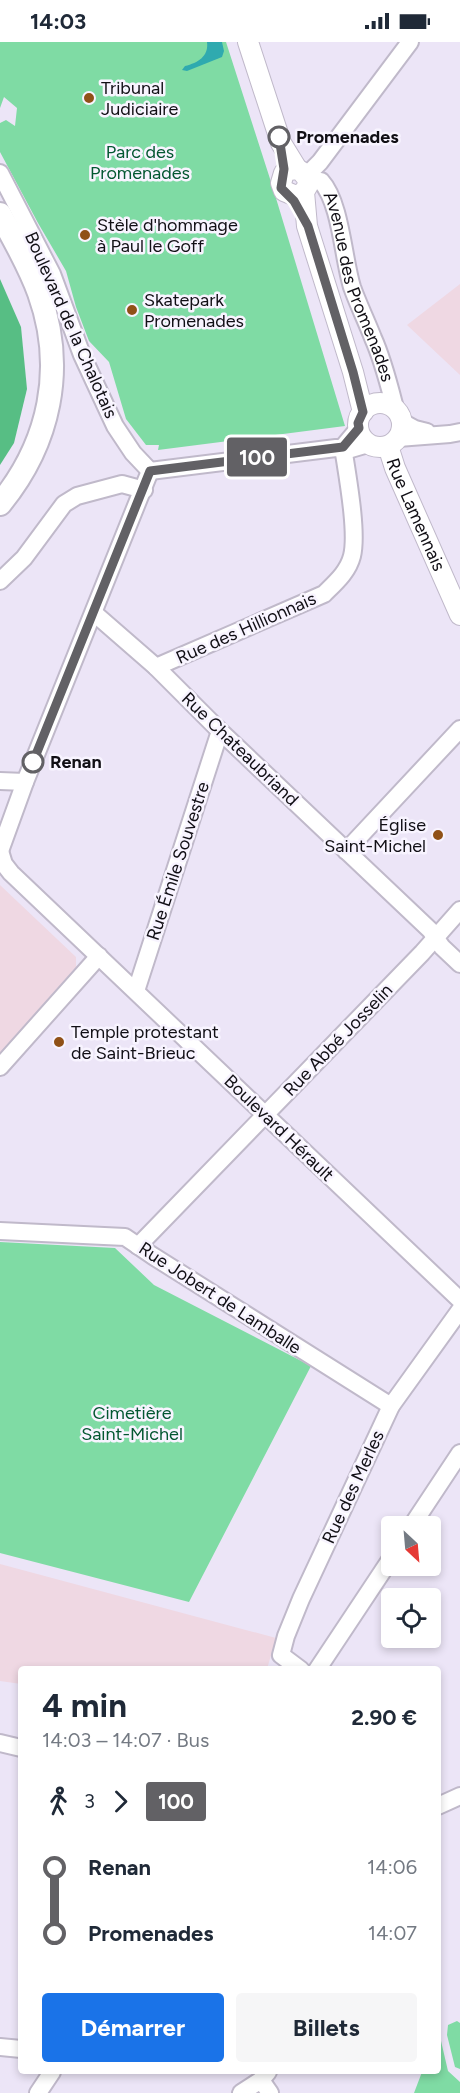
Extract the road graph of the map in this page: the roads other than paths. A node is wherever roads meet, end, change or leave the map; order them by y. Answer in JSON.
{"nodes":[{"id":1,"x":248,"y":42,"type":"edge"},
{"id":2,"x":410,"y":42,"type":"edge"},
{"id":3,"x":0,"y":173,"type":"edge"},
{"id":4,"x":298,"y":181,"type":"junction"},
{"id":5,"x":0,"y":214,"type":"edge"},
{"id":6,"x":0,"y":234,"type":"edge"},
{"id":7,"x":381,"y":425,"type":"junction"},
{"id":8,"x":460,"y":432,"type":"edge"},
{"id":9,"x":343,"y":447,"type":"junction"},
{"id":10,"x":33,"y":450,"type":"junction"},
{"id":11,"x":150,"y":471,"type":"junction"},
{"id":12,"x":144,"y":490,"type":"junction"},
{"id":13,"x":0,"y":504,"type":"edge"},
{"id":14,"x":0,"y":581,"type":"edge"},
{"id":15,"x":94,"y":612,"type":"junction"},
{"id":16,"x":460,"y":615,"type":"edge"},
{"id":17,"x":156,"y":667,"type":"junction"},
{"id":18,"x":460,"y":729,"type":"edge"},
{"id":19,"x":219,"y":731,"type":"junction"},
{"id":20,"x":0,"y":781,"type":"edge"},
{"id":21,"x":25,"y":782,"type":"junction"},
{"id":22,"x":0,"y":851,"type":"edge"},
{"id":23,"x":346,"y":851,"type":"junction"},
{"id":24,"x":460,"y":910,"type":"edge"},
{"id":25,"x":436,"y":935,"type":"junction"},
{"id":26,"x":99,"y":956,"type":"junction"},
{"id":27,"x":460,"y":964,"type":"edge"},
{"id":28,"x":136,"y":991,"type":"junction"},
{"id":29,"x":0,"y":1067,"type":"edge"},
{"id":30,"x":265,"y":1115,"type":"junction"},
{"id":31,"x":0,"y":1231,"type":"edge"},
{"id":32,"x":138,"y":1246,"type":"junction"},
{"id":33,"x":460,"y":1300,"type":"edge"},
{"id":34,"x":460,"y":1310,"type":"edge"},
{"id":35,"x":391,"y":1406,"type":"junction"},
{"id":36,"x":460,"y":1453,"type":"edge"},
{"id":37,"x":418,"y":1516,"type":"edge"},
{"id":38,"x":381,"y":1574,"type":"edge"},
{"id":39,"x":296,"y":1666,"type":"edge"},
{"id":40,"x":320,"y":1666,"type":"edge"},
{"id":41,"x":0,"y":1743,"type":"edge"},
{"id":42,"x":18,"y":1747,"type":"edge"},
{"id":43,"x":460,"y":1796,"type":"edge"},
{"id":44,"x":441,"y":1805,"type":"edge"},
{"id":45,"x":0,"y":2047,"type":"edge"},
{"id":46,"x":18,"y":2049,"type":"edge"},
{"id":47,"x":51,"y":2074,"type":"edge"},
{"id":48,"x":266,"y":2081,"type":"edge"},
{"id":49,"x":38,"y":2093,"type":"edge"},
{"id":50,"x":241,"y":2093,"type":"edge"}],
"edges":[{"from":1,"to":4,"type":"street","name":"Avenue des Promenades"},
{"from":2,"to":4,"type":"street"},
{"from":3,"to":11,"type":"street","name":"Boulevard de la Chalotais"},
{"from":4,"to":7,"type":"street","name":"Avenue des Promenades"},
{"from":4,"to":7,"type":"street","name":"Avenue des Promenades"},
{"from":5,"to":10,"type":"main road"},
{"from":6,"to":10,"type":"main road"},
{"from":7,"to":8,"type":"street"},
{"from":7,"to":9,"type":"street"},
{"from":7,"to":16,"type":"street","name":"Rue Lamennais"},
{"from":9,"to":11,"type":"street"},
{"from":9,"to":17,"type":"street","name":"Rue des Hillionnais"},
{"from":10,"to":13,"type":"main road"},
{"from":11,"to":12,"type":"street"},
{"from":12,"to":14,"type":"street"},
{"from":12,"to":15,"type":"street"},
{"from":15,"to":17,"type":"street","name":"Rue Chateaubriand"},
{"from":15,"to":21,"type":"street"},
{"from":17,"to":19,"type":"street","name":"Rue Chateaubriand"},
{"from":18,"to":23,"type":"street"},
{"from":19,"to":23,"type":"street","name":"Rue Chateaubriand"},
{"from":19,"to":28,"type":"street","name":"Rue Émile Souvestre"},
{"from":20,"to":21,"type":"street"},
{"from":21,"to":22,"type":"street"},
{"from":22,"to":26,"type":"street","name":"Boulevard Hérault"},
{"from":23,"to":25,"type":"street","name":"Rue Chateaubriand"},
{"from":24,"to":25,"type":"street","name":"Rue Abbé Josselin"},
{"from":25,"to":27,"type":"street","name":"Rue Chateaubriand"},
{"from":25,"to":30,"type":"street","name":"Rue Abbé Josselin"},
{"from":26,"to":28,"type":"street","name":"Boulevard Hérault"},
{"from":26,"to":29,"type":"street"},
{"from":28,"to":30,"type":"street","name":"Boulevard Hérault"},
{"from":30,"to":32,"type":"street","name":"Rue Abbé Josselin"},
{"from":30,"to":33,"type":"street","name":"Boulevard Hérault"},
{"from":31,"to":32,"type":"street","name":"Rue Jobert de Lamballe"},
{"from":32,"to":35,"type":"street","name":"Rue Jobert de Lamballe"},
{"from":34,"to":35,"type":"street","name":"Rue des Merles"},
{"from":35,"to":39,"type":"street","name":"Rue des Merles"},
{"from":36,"to":37,"type":"street"},
{"from":38,"to":40,"type":"street"},
{"from":41,"to":42,"type":"street"},
{"from":43,"to":44,"type":"street"},
{"from":45,"to":46,"type":"street"},
{"from":47,"to":49,"type":"street"},
{"from":48,"to":50,"type":"street"}]}
